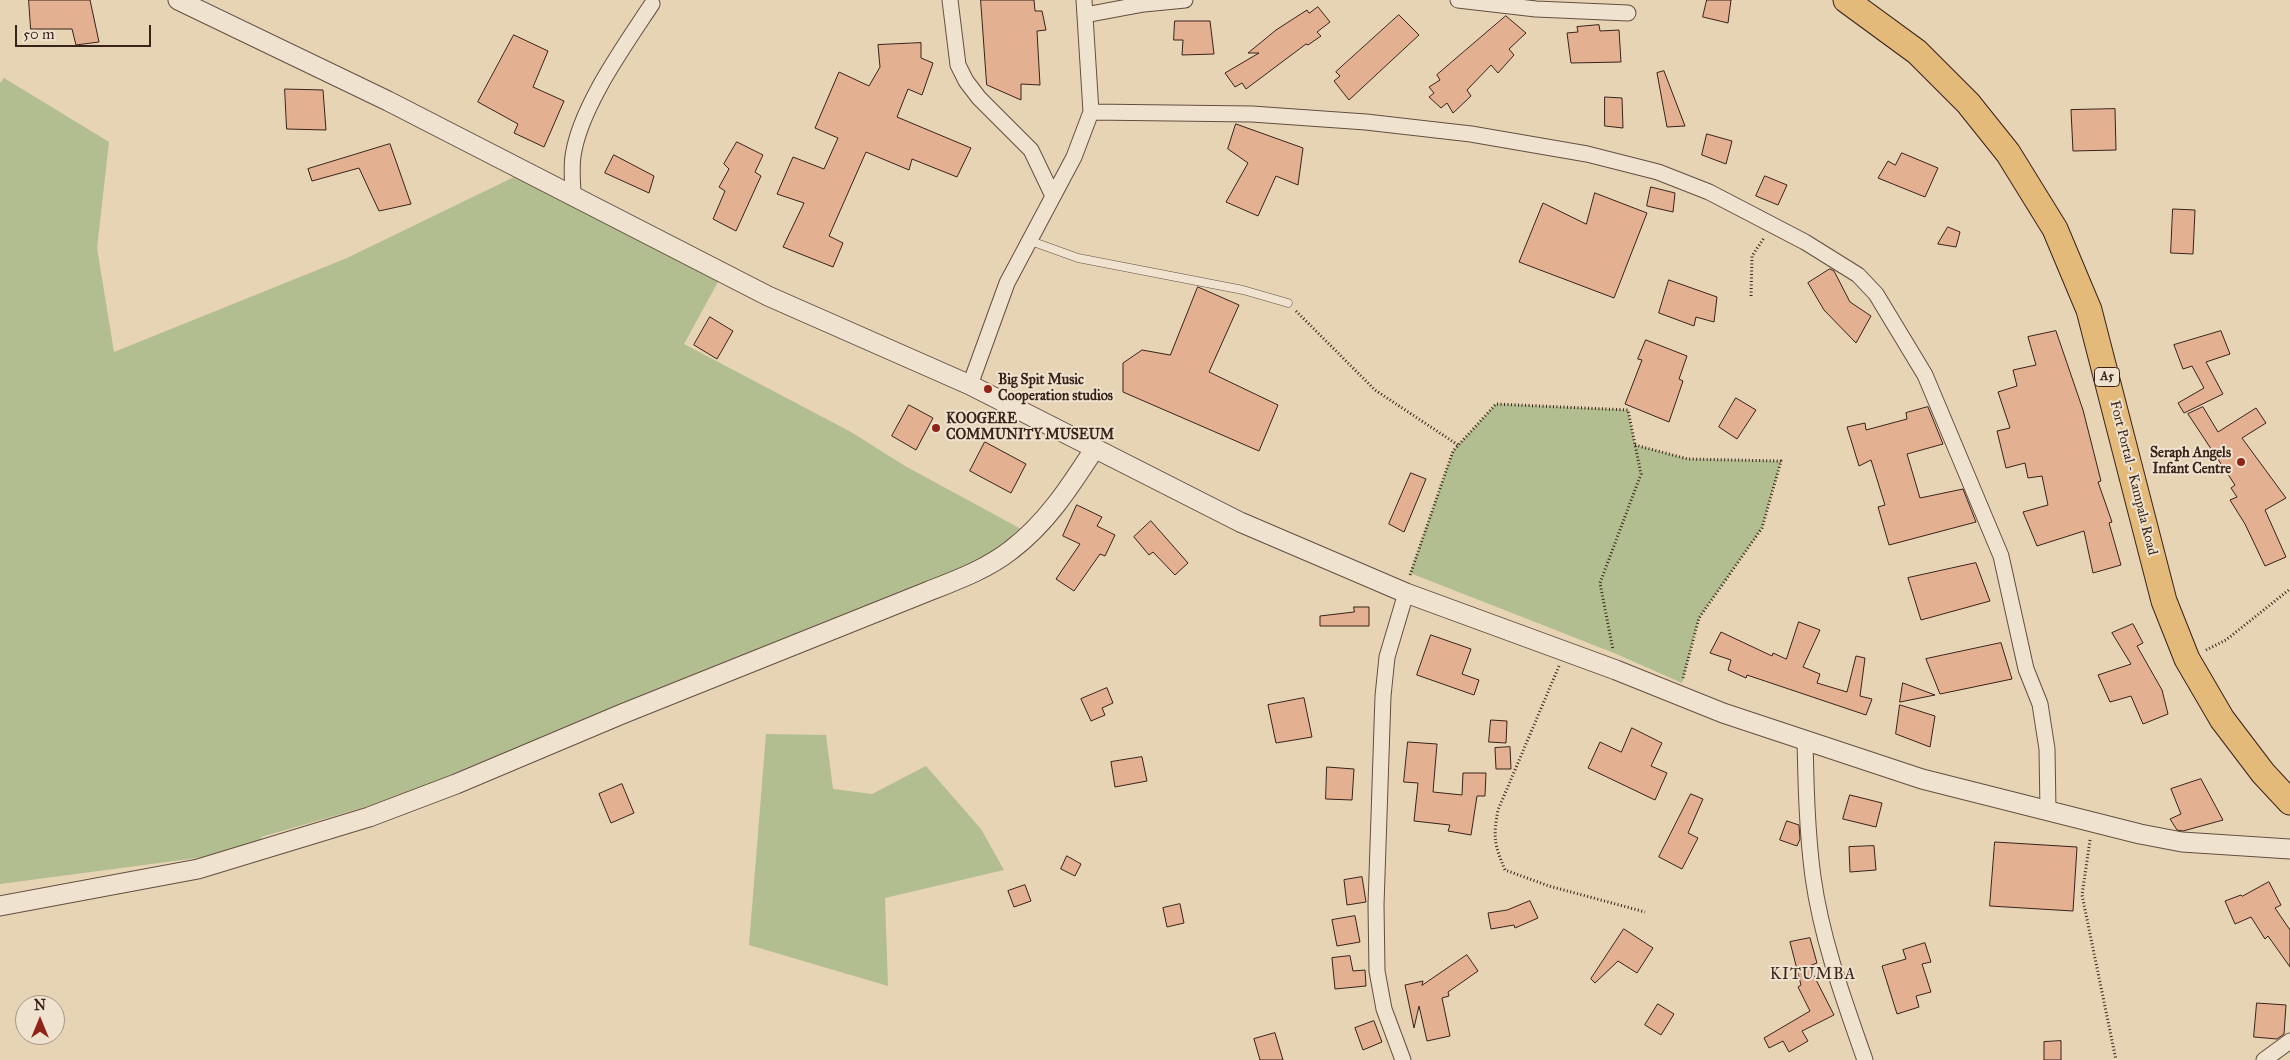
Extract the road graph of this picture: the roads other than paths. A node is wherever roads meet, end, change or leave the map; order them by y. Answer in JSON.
{"nodes":[{"id":1,"x":178,"y":0,"type":"edge"},
{"id":2,"x":950,"y":0,"type":"edge"},
{"id":3,"x":1185,"y":0,"type":"edge"},
{"id":4,"x":1458,"y":0,"type":"edge"},
{"id":5,"x":1846,"y":0,"type":"edge"},
{"id":6,"x":652,"y":4,"type":"dead end"},
{"id":7,"x":1085,"y":7,"type":"edge"},
{"id":8,"x":1628,"y":13,"type":"dead end"},
{"id":9,"x":1091,"y":112,"type":"junction"},
{"id":10,"x":1053,"y":196,"type":"junction"},
{"id":11,"x":573,"y":198,"type":"junction"},
{"id":12,"x":1028,"y":240,"type":"junction"},
{"id":13,"x":1288,"y":303,"type":"road end"},
{"id":14,"x":970,"y":385,"type":"junction"},
{"id":15,"x":1096,"y":448,"type":"junction"},
{"id":16,"x":1406,"y":594,"type":"junction"},
{"id":17,"x":1805,"y":740,"type":"junction"},
{"id":18,"x":2290,"y":802,"type":"edge"},
{"id":19,"x":2048,"y":811,"type":"junction"},
{"id":20,"x":2290,"y":849,"type":"edge"},
{"id":21,"x":0,"y":906,"type":"edge"},
{"id":22,"x":2290,"y":1041,"type":"edge"},
{"id":23,"x":1403,"y":1060,"type":"edge"},
{"id":24,"x":1866,"y":1060,"type":"edge"},
{"id":25,"x":2264,"y":1060,"type":"edge"}],
"edges":[{"from":1,"to":11,"type":"street"},
{"from":2,"to":10,"type":"street"},
{"from":3,"to":7,"type":"street"},
{"from":4,"to":8,"type":"street"},
{"from":5,"to":18,"type":"highway","name":"Fort Portal - Kampala Road","number":"A5"},
{"from":6,"to":11,"type":"street"},
{"from":7,"to":9,"type":"street"},
{"from":9,"to":10,"type":"street"},
{"from":9,"to":19,"type":"street"},
{"from":10,"to":12,"type":"street"},
{"from":11,"to":14,"type":"street"},
{"from":12,"to":13,"type":"lane"},
{"from":12,"to":14,"type":"street"},
{"from":14,"to":15,"type":"street"},
{"from":15,"to":16,"type":"street"},
{"from":15,"to":21,"type":"street"},
{"from":16,"to":17,"type":"street"},
{"from":16,"to":23,"type":"street"},
{"from":17,"to":19,"type":"street"},
{"from":17,"to":24,"type":"street"},
{"from":19,"to":20,"type":"street"},
{"from":22,"to":25,"type":"street"}]}
